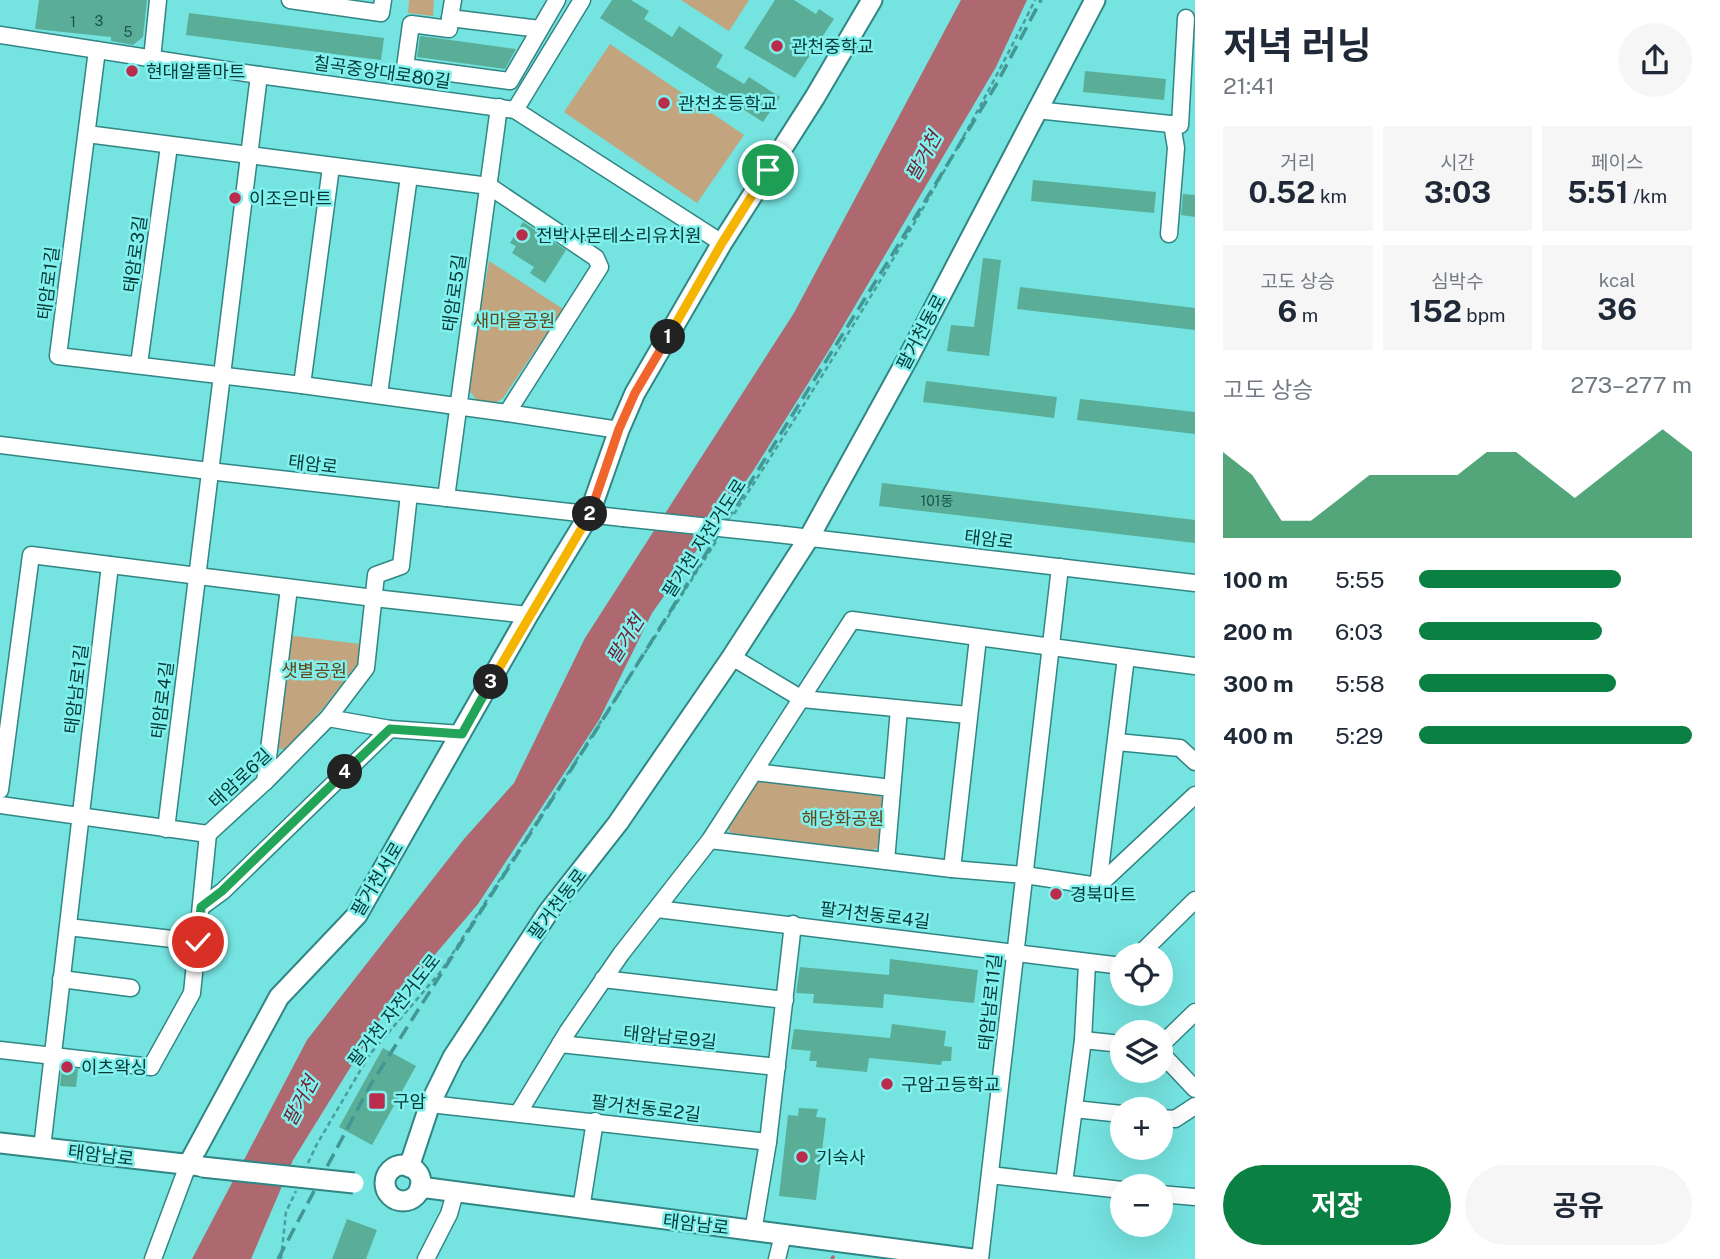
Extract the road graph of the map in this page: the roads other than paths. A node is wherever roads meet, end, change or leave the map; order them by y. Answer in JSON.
{"nodes":[{"id":1,"x":158,"y":0,"type":"edge"},
{"id":2,"x":290,"y":0,"type":"edge"},
{"id":3,"x":383,"y":0,"type":"edge"},
{"id":4,"x":453,"y":0,"type":"edge"},
{"id":5,"x":557,"y":0,"type":"edge"},
{"id":6,"x":582,"y":0,"type":"edge"},
{"id":7,"x":872,"y":0,"type":"edge"},
{"id":8,"x":1095,"y":0,"type":"edge"},
{"id":9,"x":450,"y":18,"type":"junction"},
{"id":10,"x":1186,"y":18,"type":"dead end"},
{"id":11,"x":540,"y":29,"type":"junction"},
{"id":12,"x":0,"y":35,"type":"edge"},
{"id":13,"x":97,"y":50,"type":"junction"},
{"id":14,"x":152,"y":58,"type":"junction"},
{"id":15,"x":259,"y":75,"type":"junction"},
{"id":16,"x":499,"y":107,"type":"junction"},
{"id":17,"x":515,"y":110,"type":"junction"},
{"id":18,"x":1036,"y":110,"type":"junction"},
{"id":19,"x":1172,"y":124,"type":"junction"},
{"id":20,"x":87,"y":134,"type":"junction"},
{"id":21,"x":169,"y":146,"type":"junction"},
{"id":22,"x":250,"y":157,"type":"junction"},
{"id":23,"x":331,"y":167,"type":"junction"},
{"id":24,"x":408,"y":176,"type":"junction"},
{"id":25,"x":489,"y":186,"type":"junction"},
{"id":26,"x":1169,"y":234,"type":"dead end"},
{"id":27,"x":722,"y":243,"type":"junction"},
{"id":28,"x":139,"y":364,"type":"junction"},
{"id":29,"x":222,"y":375,"type":"junction"},
{"id":30,"x":302,"y":385,"type":"junction"},
{"id":31,"x":379,"y":394,"type":"junction"},
{"id":32,"x":458,"y":405,"type":"junction"},
{"id":33,"x":507,"y":413,"type":"junction"},
{"id":34,"x":619,"y":429,"type":"junction"},
{"id":35,"x":0,"y":445,"type":"edge"},
{"id":36,"x":209,"y":471,"type":"junction"},
{"id":37,"x":409,"y":494,"type":"junction"},
{"id":38,"x":446,"y":498,"type":"junction"},
{"id":39,"x":589,"y":515,"type":"junction"},
{"id":40,"x":810,"y":536,"type":"junction"},
{"id":41,"x":110,"y":565,"type":"junction"},
{"id":42,"x":1060,"y":567,"type":"junction"},
{"id":43,"x":196,"y":576,"type":"junction"},
{"id":44,"x":1195,"y":583,"type":"edge"},
{"id":45,"x":289,"y":588,"type":"junction"},
{"id":46,"x":374,"y":598,"type":"junction"},
{"id":47,"x":528,"y":615,"type":"junction"},
{"id":48,"x":978,"y":638,"type":"junction"},
{"id":49,"x":1051,"y":648,"type":"junction"},
{"id":50,"x":732,"y":657,"type":"junction"},
{"id":51,"x":1126,"y":657,"type":"junction"},
{"id":52,"x":1195,"y":666,"type":"edge"},
{"id":53,"x":802,"y":699,"type":"junction"},
{"id":54,"x":899,"y":709,"type":"junction"},
{"id":55,"x":968,"y":715,"type":"junction"},
{"id":56,"x":328,"y":718,"type":"junction"},
{"id":57,"x":390,"y":729,"type":"junction"},
{"id":58,"x":462,"y":734,"type":"junction"},
{"id":59,"x":1116,"y":742,"type":"junction"},
{"id":60,"x":1195,"y":762,"type":"edge"},
{"id":61,"x":754,"y":772,"type":"junction"},
{"id":62,"x":265,"y":782,"type":"junction"},
{"id":63,"x":892,"y":788,"type":"junction"},
{"id":64,"x":0,"y":790,"type":"edge"},
{"id":65,"x":1195,"y":795,"type":"edge"},
{"id":66,"x":0,"y":805,"type":"edge"},
{"id":67,"x":80,"y":817,"type":"junction"},
{"id":68,"x":166,"y":829,"type":"junction"},
{"id":69,"x":208,"y":834,"type":"junction"},
{"id":70,"x":710,"y":840,"type":"junction"},
{"id":71,"x":886,"y":861,"type":"junction"},
{"id":72,"x":952,"y":869,"type":"junction"},
{"id":73,"x":1025,"y":875,"type":"junction"},
{"id":74,"x":1098,"y":886,"type":"junction"},
{"id":75,"x":1195,"y":900,"type":"edge"},
{"id":76,"x":201,"y":907,"type":"junction"},
{"id":77,"x":657,"y":909,"type":"junction"},
{"id":78,"x":793,"y":924,"type":"junction"},
{"id":79,"x":68,"y":927,"type":"junction"},
{"id":80,"x":198,"y":942,"type":"junction"},
{"id":81,"x":1151,"y":943,"type":"edge"},
{"id":82,"x":1015,"y":953,"type":"junction"},
{"id":83,"x":1087,"y":964,"type":"junction"},
{"id":84,"x":1110,"y":966,"type":"edge"},
{"id":85,"x":61,"y":979,"type":"junction"},
{"id":86,"x":603,"y":979,"type":"junction"},
{"id":87,"x":131,"y":988,"type":"dead end"},
{"id":88,"x":785,"y":1000,"type":"junction"},
{"id":89,"x":1195,"y":1012,"type":"edge"},
{"id":90,"x":1173,"y":1033,"type":"edge"},
{"id":91,"x":1083,"y":1040,"type":"junction"},
{"id":92,"x":1110,"y":1043,"type":"edge"},
{"id":93,"x":560,"y":1044,"type":"junction"},
{"id":94,"x":0,"y":1050,"type":"edge"},
{"id":95,"x":53,"y":1056,"type":"junction"},
{"id":96,"x":1173,"y":1066,"type":"edge"},
{"id":97,"x":777,"y":1068,"type":"junction"},
{"id":98,"x":1195,"y":1089,"type":"edge"},
{"id":99,"x":430,"y":1104,"type":"junction"},
{"id":100,"x":1195,"y":1106,"type":"edge"},
{"id":101,"x":1074,"y":1109,"type":"junction"},
{"id":102,"x":519,"y":1112,"type":"junction"},
{"id":103,"x":1110,"y":1113,"type":"edge"},
{"id":104,"x":1173,"y":1119,"type":"edge"},
{"id":105,"x":594,"y":1121,"type":"junction"},
{"id":106,"x":768,"y":1142,"type":"junction"},
{"id":107,"x":0,"y":1143,"type":"edge"},
{"id":108,"x":42,"y":1148,"type":"junction"},
{"id":109,"x":195,"y":1166,"type":"junction"},
{"id":110,"x":409,"y":1167,"type":"junction"},
{"id":111,"x":990,"y":1175,"type":"junction"},
{"id":112,"x":384,"y":1183,"type":"junction"},
{"id":113,"x":1064,"y":1183,"type":"junction"},
{"id":114,"x":420,"y":1187,"type":"junction"},
{"id":115,"x":1110,"y":1189,"type":"edge"},
{"id":116,"x":455,"y":1193,"type":"junction"},
{"id":117,"x":1173,"y":1195,"type":"edge"},
{"id":118,"x":1195,"y":1198,"type":"edge"},
{"id":119,"x":581,"y":1209,"type":"junction"},
{"id":120,"x":753,"y":1231,"type":"junction"},
{"id":121,"x":783,"y":1236,"type":"junction"},
{"id":122,"x":153,"y":1259,"type":"edge"},
{"id":123,"x":426,"y":1259,"type":"edge"},
{"id":124,"x":777,"y":1259,"type":"edge"},
{"id":125,"x":972,"y":1259,"type":"edge"},
{"id":126,"x":980,"y":1259,"type":"edge"}],
"edges":[{"from":1,"to":14,"type":"street"},
{"from":2,"to":3,"type":"street"},
{"from":4,"to":9,"type":"street"},
{"from":5,"to":11,"type":"street"},
{"from":6,"to":17,"type":"street"},
{"from":7,"to":27,"type":"main road","name":"팔거천서로"},
{"from":8,"to":18,"type":"main road","name":"팔거천동로"},
{"from":9,"to":11,"type":"street"},
{"from":9,"to":11,"type":"street"},
{"from":10,"to":19,"type":"street"},
{"from":12,"to":13,"type":"street","name":"칠곡중앙대로80길"},
{"from":13,"to":14,"type":"street","name":"칠곡중앙대로80길"},
{"from":13,"to":20,"type":"street","name":"태암로1길"},
{"from":14,"to":15,"type":"street","name":"칠곡중앙대로80길"},
{"from":15,"to":16,"type":"street","name":"칠곡중앙대로80길"},
{"from":15,"to":22,"type":"street"},
{"from":16,"to":17,"type":"street","name":"칠곡중앙대로80길"},
{"from":16,"to":25,"type":"street","name":"태암로5길"},
{"from":17,"to":27,"type":"street","name":"칠곡중앙대로80길"},
{"from":18,"to":19,"type":"street"},
{"from":18,"to":40,"type":"main road","name":"팔거천동로"},
{"from":19,"to":26,"type":"street"},
{"from":20,"to":21,"type":"street"},
{"from":20,"to":28,"type":"street","name":"태암로1길"},
{"from":21,"to":22,"type":"street"},
{"from":21,"to":28,"type":"street","name":"태암로3길"},
{"from":22,"to":23,"type":"street"},
{"from":22,"to":29,"type":"street"},
{"from":23,"to":24,"type":"street"},
{"from":23,"to":30,"type":"street"},
{"from":24,"to":25,"type":"street"},
{"from":24,"to":31,"type":"street"},
{"from":25,"to":32,"type":"street","name":"태암로5길"},
{"from":25,"to":33,"type":"street"},
{"from":27,"to":34,"type":"main road","name":"팔거천서로"},
{"from":28,"to":29,"type":"street"},
{"from":29,"to":30,"type":"street"},
{"from":29,"to":36,"type":"street"},
{"from":30,"to":31,"type":"street"},
{"from":31,"to":32,"type":"street"},
{"from":32,"to":33,"type":"street"},
{"from":32,"to":38,"type":"street","name":"태암로5길"},
{"from":33,"to":34,"type":"street"},
{"from":34,"to":39,"type":"main road","name":"팔거천서로"},
{"from":35,"to":36,"type":"street","name":"태암로"},
{"from":36,"to":37,"type":"street","name":"태암로"},
{"from":36,"to":43,"type":"street","name":"태암로4길"},
{"from":37,"to":38,"type":"street","name":"태암로"},
{"from":37,"to":46,"type":"street","name":"태암로6길"},
{"from":38,"to":39,"type":"street","name":"태암로"},
{"from":39,"to":40,"type":"street","name":"태암로","bridge":true},
{"from":39,"to":47,"type":"main road","name":"팔거천서로"},
{"from":40,"to":42,"type":"street","name":"태암로"},
{"from":40,"to":50,"type":"main road","name":"팔거천동로"},
{"from":41,"to":43,"type":"street"},
{"from":41,"to":64,"type":"street"},
{"from":41,"to":67,"type":"street","name":"태암남로1길"},
{"from":42,"to":44,"type":"street","name":"태암로"},
{"from":42,"to":49,"type":"street","name":"태암남로11길"},
{"from":43,"to":45,"type":"street"},
{"from":43,"to":68,"type":"street","name":"태암로4길"},
{"from":45,"to":46,"type":"street"},
{"from":45,"to":62,"type":"street"},
{"from":46,"to":47,"type":"street"},
{"from":46,"to":56,"type":"street","name":"태암로6길"},
{"from":47,"to":58,"type":"main road","name":"팔거천서로"},
{"from":48,"to":49,"type":"street"},
{"from":48,"to":53,"type":"street"},
{"from":48,"to":55,"type":"street"},
{"from":49,"to":51,"type":"street"},
{"from":49,"to":73,"type":"street","name":"태암남로11길"},
{"from":50,"to":53,"type":"street"},
{"from":50,"to":99,"type":"main road","name":"팔거천동로"},
{"from":51,"to":52,"type":"street"},
{"from":51,"to":59,"type":"street"},
{"from":53,"to":54,"type":"street"},
{"from":53,"to":61,"type":"street"},
{"from":54,"to":55,"type":"street"},
{"from":54,"to":63,"type":"street"},
{"from":55,"to":72,"type":"street"},
{"from":56,"to":57,"type":"street"},
{"from":56,"to":62,"type":"street","name":"태암로6길"},
{"from":57,"to":58,"type":"street"},
{"from":57,"to":76,"type":"street"},
{"from":58,"to":109,"type":"main road","name":"팔거천서로"},
{"from":59,"to":60,"type":"street"},
{"from":59,"to":74,"type":"street"},
{"from":61,"to":63,"type":"street"},
{"from":61,"to":70,"type":"street"},
{"from":62,"to":69,"type":"street","name":"태암로6길"},
{"from":63,"to":71,"type":"street"},
{"from":65,"to":74,"type":"street"},
{"from":66,"to":67,"type":"street"},
{"from":67,"to":68,"type":"street"},
{"from":67,"to":79,"type":"street","name":"태암남로1길"},
{"from":68,"to":69,"type":"street"},
{"from":69,"to":76,"type":"street","name":"태암로6길"},
{"from":70,"to":71,"type":"street"},
{"from":70,"to":77,"type":"street"},
{"from":71,"to":72,"type":"street"},
{"from":72,"to":73,"type":"street"},
{"from":73,"to":74,"type":"street"},
{"from":73,"to":82,"type":"street","name":"태암남로11길"},
{"from":75,"to":81,"type":"street"},
{"from":76,"to":80,"type":"street","name":"태암로6길"},
{"from":77,"to":78,"type":"street","name":"팔거천동로4길"},
{"from":77,"to":86,"type":"street"},
{"from":78,"to":82,"type":"street","name":"팔거천동로4길"},
{"from":78,"to":88,"type":"street"},
{"from":79,"to":80,"type":"street"},
{"from":79,"to":85,"type":"street","name":"태암남로1길"},
{"from":80,"to":95,"type":"street","name":"태암로6길"},
{"from":82,"to":83,"type":"street","name":"팔거천동로4길"},
{"from":82,"to":111,"type":"street","name":"태암남로11길"},
{"from":83,"to":84,"type":"street","name":"팔거천동로4길"},
{"from":83,"to":91,"type":"street"},
{"from":85,"to":87,"type":"street"},
{"from":85,"to":95,"type":"street","name":"태암남로1길"},
{"from":86,"to":88,"type":"street"},
{"from":86,"to":93,"type":"street"},
{"from":88,"to":97,"type":"street"},
{"from":89,"to":90,"type":"street"},
{"from":91,"to":92,"type":"street"},
{"from":91,"to":101,"type":"street"},
{"from":93,"to":97,"type":"street","name":"태암남로9길"},
{"from":93,"to":102,"type":"street"},
{"from":94,"to":95,"type":"street"},
{"from":95,"to":108,"type":"street","name":"태암남로1길"},
{"from":96,"to":98,"type":"street"},
{"from":97,"to":106,"type":"street"},
{"from":99,"to":102,"type":"street","name":"팔거천동로2길"},
{"from":99,"to":110,"type":"main road","name":"팔거천동로"},
{"from":100,"to":104,"type":"street"},
{"from":101,"to":103,"type":"street"},
{"from":101,"to":113,"type":"street"},
{"from":102,"to":105,"type":"street","name":"팔거천동로2길"},
{"from":105,"to":106,"type":"street","name":"팔거천동로2길"},
{"from":105,"to":119,"type":"street"},
{"from":106,"to":120,"type":"street"},
{"from":107,"to":108,"type":"main road","name":"태암남로"},
{"from":108,"to":109,"type":"main road","name":"태암남로"},
{"from":109,"to":112,"type":"main road","name":"태암남로","bridge":true},
{"from":109,"to":122,"type":"street"},
{"from":110,"to":112,"type":"main road"},
{"from":110,"to":114,"type":"main road"},
{"from":111,"to":113,"type":"street"},
{"from":111,"to":126,"type":"street","name":"태암남로11길"},
{"from":112,"to":114,"type":"main road"},
{"from":113,"to":115,"type":"street"},
{"from":114,"to":116,"type":"main road","name":"태암남로"},
{"from":116,"to":119,"type":"main road","name":"태암남로"},
{"from":116,"to":123,"type":"street"},
{"from":117,"to":118,"type":"street"},
{"from":119,"to":120,"type":"main road","name":"태암남로"},
{"from":120,"to":121,"type":"main road","name":"태암남로"},
{"from":121,"to":124,"type":"street"},
{"from":121,"to":125,"type":"main road","name":"태암남로"}]}
